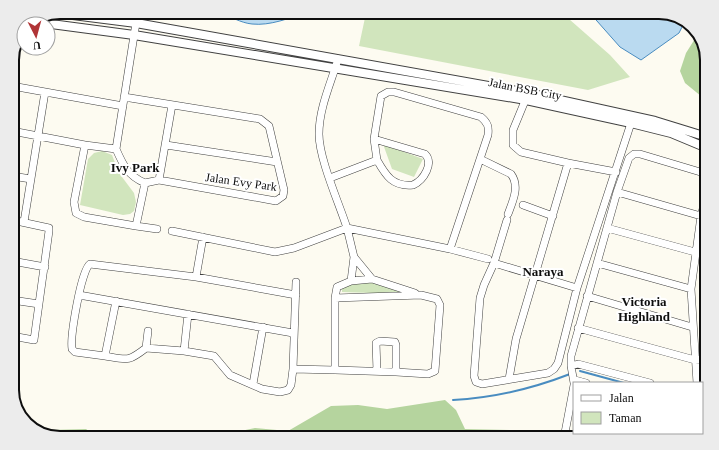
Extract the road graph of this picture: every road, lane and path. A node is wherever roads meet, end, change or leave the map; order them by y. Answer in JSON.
{"nodes":[{"id":1,"x":104,"y":19,"type":"edge"},
{"id":2,"x":136,"y":23,"type":"junction"},
{"id":3,"x":56,"y":25,"type":"edge"},
{"id":4,"x":134,"y":35,"type":"junction"},
{"id":5,"x":338,"y":59,"type":"junction"},
{"id":6,"x":336,"y":68,"type":"junction"},
{"id":7,"x":19,"y":87,"type":"edge"},
{"id":8,"x":44,"y":92,"type":"junction"},
{"id":9,"x":124,"y":97,"type":"junction"},
{"id":10,"x":527,"y":97,"type":"junction"},
{"id":11,"x":172,"y":105,"type":"junction"},
{"id":12,"x":123,"y":106,"type":"junction"},
{"id":13,"x":631,"y":123,"type":"junction"},
{"id":14,"x":19,"y":132,"type":"edge"},
{"id":15,"x":38,"y":135,"type":"junction"},
{"id":16,"x":700,"y":135,"type":"edge"},
{"id":17,"x":374,"y":139,"type":"junction"},
{"id":18,"x":166,"y":145,"type":"junction"},
{"id":19,"x":700,"y":145,"type":"edge"},
{"id":20,"x":85,"y":146,"type":"junction"},
{"id":21,"x":116,"y":149,"type":"junction"},
{"id":22,"x":480,"y":159,"type":"junction"},
{"id":23,"x":377,"y":160,"type":"junction"},
{"id":24,"x":277,"y":162,"type":"junction"},
{"id":25,"x":568,"y":163,"type":"junction"},
{"id":26,"x":616,"y":172,"type":"junction"},
{"id":27,"x":700,"y":172,"type":"edge"},
{"id":28,"x":19,"y":177,"type":"edge"},
{"id":29,"x":330,"y":178,"type":"junction"},
{"id":30,"x":31,"y":179,"type":"junction"},
{"id":31,"x":159,"y":180,"type":"junction"},
{"id":32,"x":144,"y":183,"type":"junction"},
{"id":33,"x":617,"y":192,"type":"junction"},
{"id":34,"x":524,"y":205,"type":"dead end"},
{"id":35,"x":553,"y":216,"type":"junction"},
{"id":36,"x":700,"y":216,"type":"edge"},
{"id":37,"x":19,"y":221,"type":"edge"},
{"id":38,"x":24,"y":222,"type":"junction"},
{"id":39,"x":700,"y":222,"type":"edge"},
{"id":40,"x":136,"y":226,"type":"junction"},
{"id":41,"x":347,"y":228,"type":"junction"},
{"id":42,"x":607,"y":228,"type":"junction"},
{"id":43,"x":157,"y":230,"type":"dead end"},
{"id":44,"x":172,"y":231,"type":"dead end"},
{"id":45,"x":203,"y":237,"type":"junction"},
{"id":46,"x":450,"y":249,"type":"junction"},
{"id":47,"x":695,"y":252,"type":"junction"},
{"id":48,"x":354,"y":257,"type":"junction"},
{"id":49,"x":491,"y":261,"type":"junction"},
{"id":50,"x":19,"y":263,"type":"edge"},
{"id":51,"x":597,"y":263,"type":"junction"},
{"id":52,"x":45,"y":267,"type":"junction"},
{"id":53,"x":535,"y":275,"type":"junction"},
{"id":54,"x":196,"y":277,"type":"junction"},
{"id":55,"x":372,"y":279,"type":"junction"},
{"id":56,"x":351,"y":281,"type":"junction"},
{"id":57,"x":296,"y":282,"type":"dead end"},
{"id":58,"x":577,"y":288,"type":"junction"},
{"id":59,"x":691,"y":289,"type":"junction"},
{"id":60,"x":79,"y":295,"type":"junction"},
{"id":61,"x":296,"y":295,"type":"junction"},
{"id":62,"x":421,"y":295,"type":"junction"},
{"id":63,"x":587,"y":296,"type":"junction"},
{"id":64,"x":335,"y":298,"type":"junction"},
{"id":65,"x":19,"y":301,"type":"edge"},
{"id":66,"x":116,"y":301,"type":"junction"},
{"id":67,"x":39,"y":304,"type":"junction"},
{"id":68,"x":188,"y":314,"type":"junction"},
{"id":69,"x":692,"y":327,"type":"junction"},
{"id":70,"x":263,"y":328,"type":"junction"},
{"id":71,"x":578,"y":328,"type":"junction"},
{"id":72,"x":148,"y":331,"type":"dead end"},
{"id":73,"x":293,"y":333,"type":"junction"},
{"id":74,"x":19,"y":337,"type":"edge"},
{"id":75,"x":146,"y":348,"type":"junction"},
{"id":76,"x":184,"y":351,"type":"junction"},
{"id":77,"x":105,"y":356,"type":"junction"},
{"id":78,"x":696,"y":360,"type":"junction"},
{"id":79,"x":700,"y":360,"type":"edge"},
{"id":80,"x":571,"y":366,"type":"junction"},
{"id":81,"x":293,"y":369,"type":"junction"},
{"id":82,"x":334,"y":370,"type":"junction"},
{"id":83,"x":376,"y":371,"type":"junction"},
{"id":84,"x":396,"y":372,"type":"junction"},
{"id":85,"x":509,"y":379,"type":"junction"},
{"id":86,"x":575,"y":382,"type":"edge"},
{"id":87,"x":646,"y":382,"type":"edge"},
{"id":88,"x":697,"y":382,"type":"edge"},
{"id":89,"x":253,"y":384,"type":"junction"},
{"id":90,"x":573,"y":390,"type":"edge"},
{"id":91,"x":571,"y":416,"type":"edge"},
{"id":92,"x":566,"y":431,"type":"edge"}],
"edges":[{"from":1,"to":2,"type":"street","name":"Jalan BSB City"},
{"from":2,"to":4,"type":"street"},
{"from":2,"to":5,"type":"street","name":"Jalan BSB City"},
{"from":3,"to":4,"type":"street","name":"Jalan BSB City"},
{"from":4,"to":6,"type":"street","name":"Jalan BSB City"},
{"from":4,"to":9,"type":"street"},
{"from":5,"to":6,"type":"street"},
{"from":5,"to":10,"type":"street","name":"Jalan BSB City"},
{"from":6,"to":10,"type":"street","name":"Jalan BSB City"},
{"from":6,"to":29,"type":"street"},
{"from":7,"to":8,"type":"street"},
{"from":8,"to":12,"type":"street"},
{"from":8,"to":15,"type":"street"},
{"from":9,"to":11,"type":"street","name":"Jalan Evy Park"},
{"from":9,"to":12,"type":"street"},
{"from":10,"to":13,"type":"street","name":"Jalan BSB City"},
{"from":10,"to":16,"type":"street","name":"Jalan BSB City"},
{"from":10,"to":25,"type":"street"},
{"from":11,"to":18,"type":"street"},
{"from":11,"to":24,"type":"street","name":"Jalan Evy Park"},
{"from":12,"to":21,"type":"street"},
{"from":13,"to":19,"type":"street","name":"Jalan BSB City"},
{"from":13,"to":26,"type":"street"},
{"from":14,"to":15,"type":"street"},
{"from":15,"to":20,"type":"street"},
{"from":15,"to":30,"type":"street"},
{"from":17,"to":22,"type":"street"},
{"from":17,"to":23,"type":"street"},
{"from":17,"to":23,"type":"street"},
{"from":18,"to":24,"type":"street"},
{"from":18,"to":31,"type":"street"},
{"from":20,"to":21,"type":"street"},
{"from":20,"to":40,"type":"street"},
{"from":21,"to":32,"type":"street"},
{"from":22,"to":46,"type":"street"},
{"from":22,"to":49,"type":"street"},
{"from":23,"to":29,"type":"street"},
{"from":24,"to":31,"type":"street","name":"Jalan Evy Park"},
{"from":25,"to":26,"type":"street"},
{"from":25,"to":35,"type":"street"},
{"from":26,"to":58,"type":"street"},
{"from":27,"to":33,"type":"street"},
{"from":28,"to":30,"type":"street"},
{"from":29,"to":41,"type":"street"},
{"from":30,"to":38,"type":"street"},
{"from":31,"to":32,"type":"street","name":"Jalan Evy Park"},
{"from":32,"to":40,"type":"street"},
{"from":33,"to":36,"type":"street"},
{"from":33,"to":42,"type":"street"},
{"from":34,"to":35,"type":"street"},
{"from":35,"to":53,"type":"street"},
{"from":37,"to":38,"type":"street"},
{"from":38,"to":52,"type":"street"},
{"from":39,"to":47,"type":"street"},
{"from":40,"to":43,"type":"street"},
{"from":41,"to":45,"type":"street"},
{"from":41,"to":46,"type":"street"},
{"from":41,"to":48,"type":"street"},
{"from":42,"to":47,"type":"street"},
{"from":42,"to":51,"type":"street"},
{"from":44,"to":45,"type":"street"},
{"from":45,"to":54,"type":"street"},
{"from":46,"to":49,"type":"street"},
{"from":47,"to":59,"type":"street"},
{"from":48,"to":55,"type":"street"},
{"from":48,"to":56,"type":"street"},
{"from":49,"to":53,"type":"street"},
{"from":49,"to":85,"type":"street"},
{"from":50,"to":52,"type":"street"},
{"from":51,"to":59,"type":"street"},
{"from":51,"to":63,"type":"street"},
{"from":52,"to":67,"type":"street"},
{"from":53,"to":58,"type":"street"},
{"from":53,"to":85,"type":"street"},
{"from":54,"to":60,"type":"street"},
{"from":54,"to":61,"type":"street"},
{"from":55,"to":56,"type":"street"},
{"from":55,"to":62,"type":"street"},
{"from":56,"to":64,"type":"street"},
{"from":57,"to":61,"type":"street"},
{"from":58,"to":85,"type":"street"},
{"from":59,"to":69,"type":"street"},
{"from":60,"to":66,"type":"street"},
{"from":60,"to":77,"type":"street"},
{"from":61,"to":73,"type":"street"},
{"from":62,"to":64,"type":"street"},
{"from":62,"to":84,"type":"street"},
{"from":63,"to":69,"type":"street"},
{"from":63,"to":71,"type":"street"},
{"from":64,"to":82,"type":"street"},
{"from":65,"to":67,"type":"street"},
{"from":66,"to":68,"type":"street"},
{"from":66,"to":77,"type":"street"},
{"from":67,"to":74,"type":"street"},
{"from":68,"to":70,"type":"street"},
{"from":68,"to":76,"type":"street"},
{"from":69,"to":78,"type":"street"},
{"from":70,"to":73,"type":"street"},
{"from":70,"to":89,"type":"street"},
{"from":71,"to":78,"type":"street"},
{"from":71,"to":80,"type":"street"},
{"from":72,"to":75,"type":"street"},
{"from":73,"to":81,"type":"street"},
{"from":75,"to":76,"type":"street"},
{"from":75,"to":77,"type":"street"},
{"from":76,"to":89,"type":"street"},
{"from":78,"to":79,"type":"street"},
{"from":78,"to":88,"type":"street"},
{"from":80,"to":86,"type":"street"},
{"from":80,"to":87,"type":"street"},
{"from":81,"to":82,"type":"street"},
{"from":81,"to":89,"type":"street"},
{"from":82,"to":83,"type":"street"},
{"from":83,"to":84,"type":"street"},
{"from":83,"to":84,"type":"street"},
{"from":90,"to":91,"type":"street"},
{"from":91,"to":92,"type":"street"}]}
